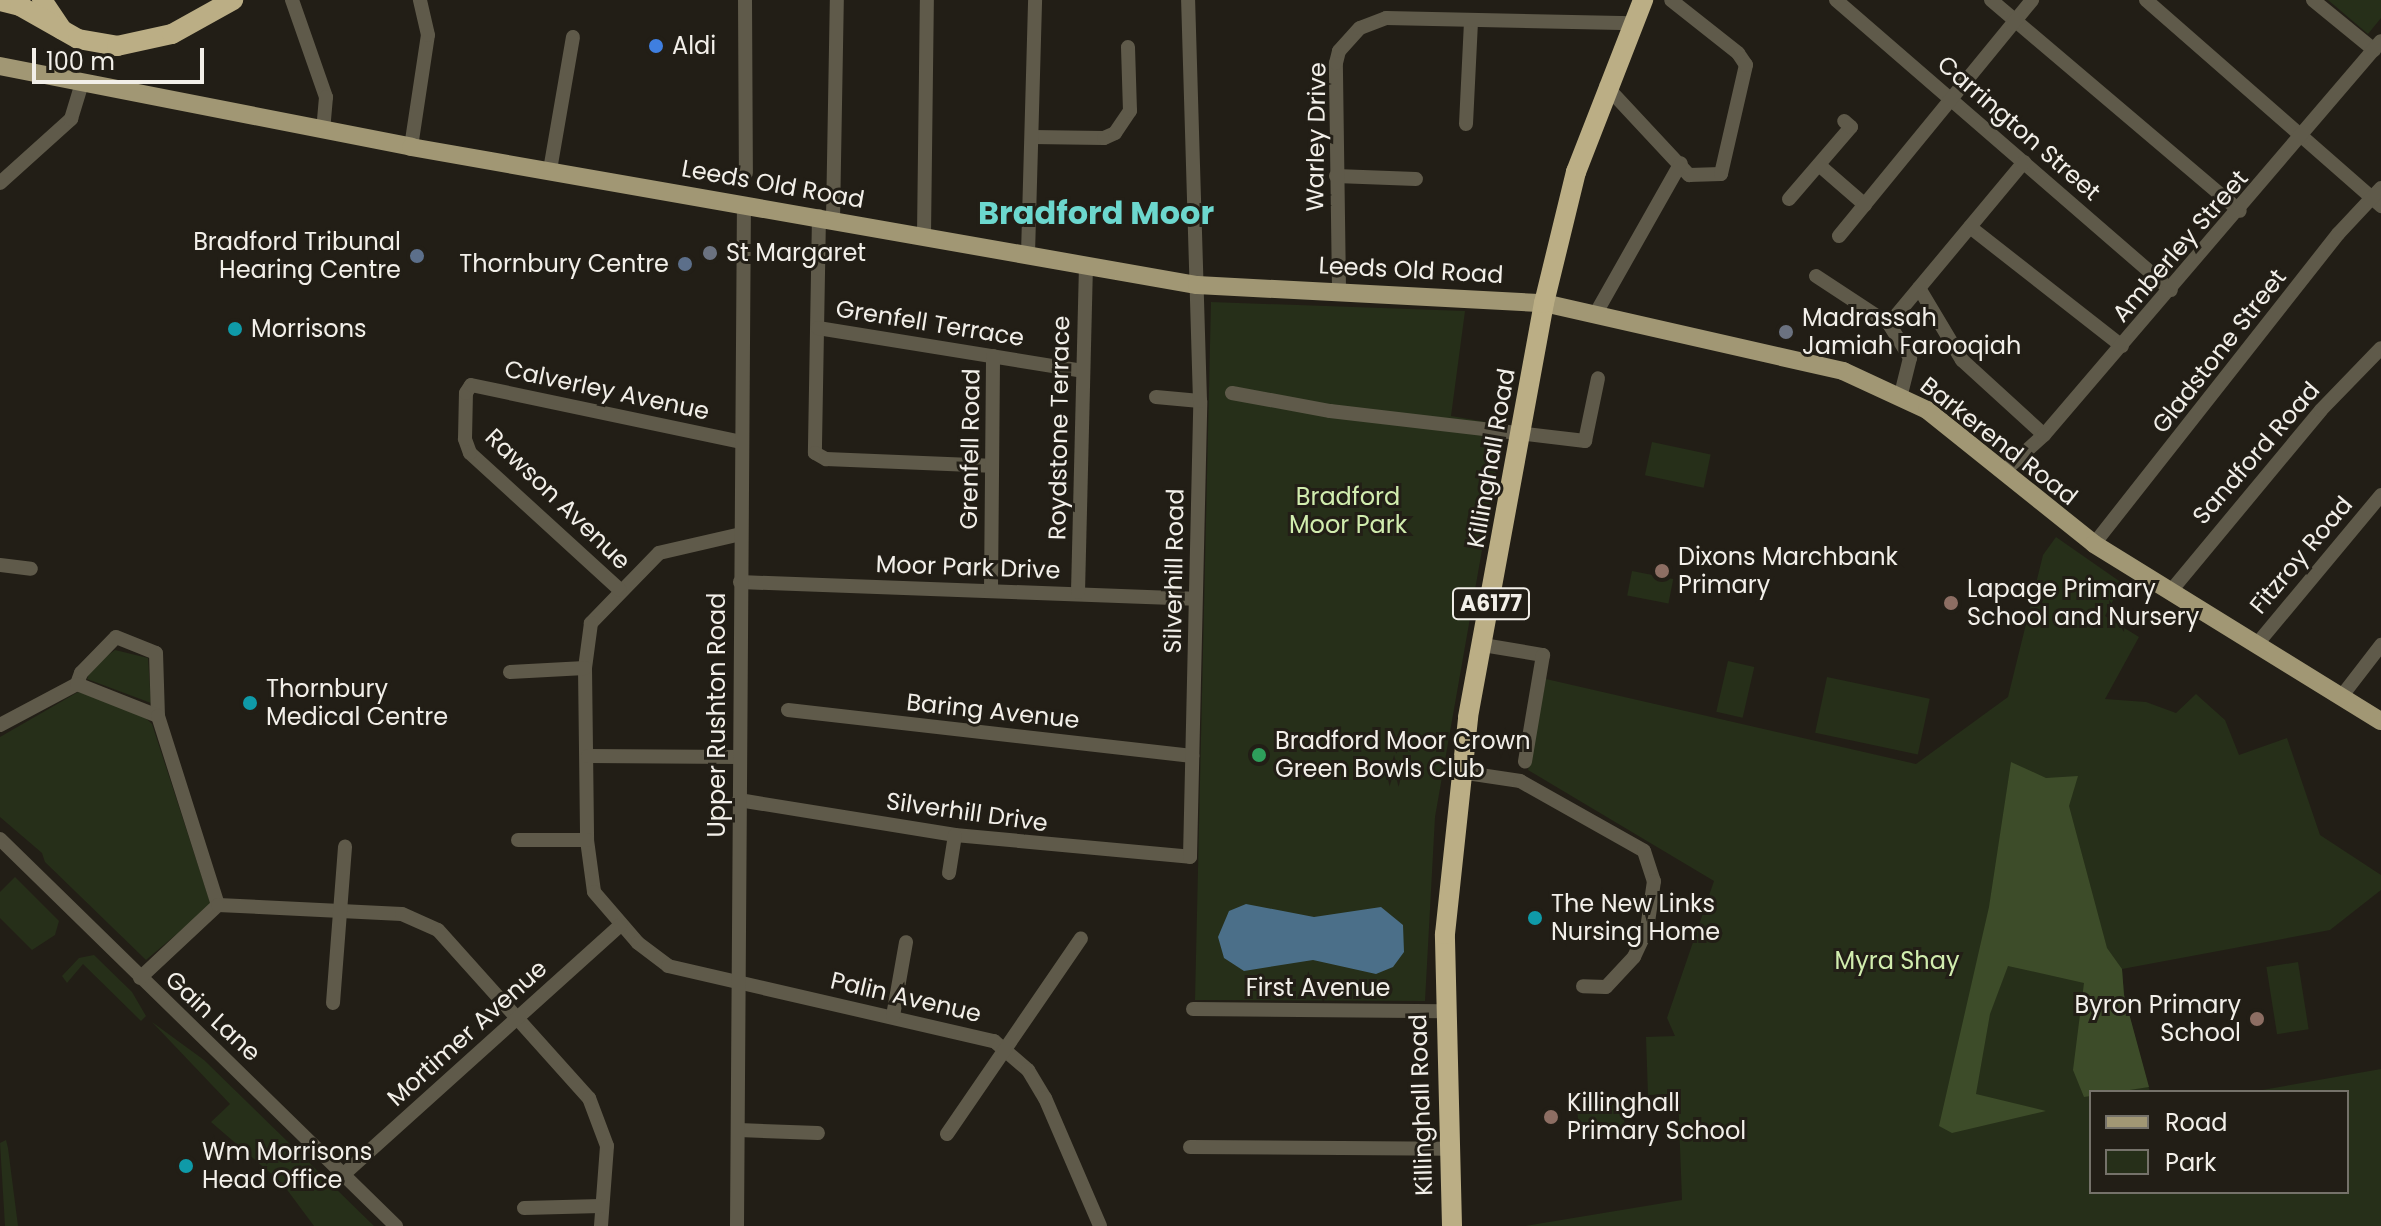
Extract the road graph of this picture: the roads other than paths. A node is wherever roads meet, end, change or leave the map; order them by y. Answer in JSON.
{"nodes":[{"id":1,"x":42,"y":0,"type":"edge"},
{"id":2,"x":233,"y":0,"type":"edge"},
{"id":3,"x":292,"y":0,"type":"edge"},
{"id":4,"x":420,"y":0,"type":"edge"},
{"id":5,"x":745,"y":0,"type":"edge"},
{"id":6,"x":837,"y":0,"type":"edge"},
{"id":7,"x":927,"y":0,"type":"edge"},
{"id":8,"x":1035,"y":0,"type":"edge"},
{"id":9,"x":1188,"y":0,"type":"edge"},
{"id":10,"x":1643,"y":0,"type":"edge"},
{"id":11,"x":1671,"y":0,"type":"edge"},
{"id":12,"x":1836,"y":0,"type":"edge"},
{"id":13,"x":1991,"y":0,"type":"edge"},
{"id":14,"x":2032,"y":0,"type":"edge"},
{"id":15,"x":2146,"y":0,"type":"edge"},
{"id":16,"x":2313,"y":0,"type":"edge"},
{"id":17,"x":0,"y":1,"type":"edge"},
{"id":18,"x":1471,"y":20,"type":"junction"},
{"id":19,"x":2016,"y":20,"type":"junction"},
{"id":20,"x":1633,"y":23,"type":"junction"},
{"id":21,"x":64,"y":32,"type":"junction"},
{"id":22,"x":573,"y":37,"type":"dead end"},
{"id":23,"x":2378,"y":46,"type":"edge"},
{"id":24,"x":1128,"y":47,"type":"dead end"},
{"id":25,"x":0,"y":66,"type":"edge"},
{"id":26,"x":82,"y":83,"type":"junction"},
{"id":27,"x":1606,"y":86,"type":"junction"},
{"id":28,"x":1952,"y":98,"type":"junction"},
{"id":29,"x":1844,"y":121,"type":"dead end"},
{"id":30,"x":1466,"y":124,"type":"dead end"},
{"id":31,"x":323,"y":130,"type":"junction"},
{"id":32,"x":2304,"y":134,"type":"junction"},
{"id":33,"x":1032,"y":137,"type":"junction"},
{"id":34,"x":411,"y":147,"type":"junction"},
{"id":35,"x":2024,"y":162,"type":"junction"},
{"id":36,"x":1681,"y":163,"type":"junction"},
{"id":37,"x":1819,"y":165,"type":"junction"},
{"id":38,"x":550,"y":170,"type":"junction"},
{"id":39,"x":746,"y":173,"type":"dead end"},
{"id":40,"x":1336,"y":176,"type":"junction"},
{"id":41,"x":1416,"y":179,"type":"dead end"},
{"id":42,"x":0,"y":183,"type":"edge"},
{"id":43,"x":1789,"y":199,"type":"dead end"},
{"id":44,"x":2374,"y":199,"type":"edge"},
{"id":45,"x":744,"y":204,"type":"junction"},
{"id":46,"x":1865,"y":205,"type":"junction"},
{"id":47,"x":2240,"y":211,"type":"junction"},
{"id":48,"x":826,"y":217,"type":"junction"},
{"id":49,"x":1970,"y":227,"type":"junction"},
{"id":50,"x":924,"y":235,"type":"junction"},
{"id":51,"x":1839,"y":236,"type":"dead end"},
{"id":52,"x":1028,"y":254,"type":"junction"},
{"id":53,"x":1086,"y":265,"type":"junction"},
{"id":54,"x":1816,"y":276,"type":"dead end"},
{"id":55,"x":1197,"y":285,"type":"junction"},
{"id":56,"x":1919,"y":288,"type":"junction"},
{"id":57,"x":1339,"y":289,"type":"junction"},
{"id":58,"x":2171,"y":290,"type":"junction"},
{"id":59,"x":1544,"y":303,"type":"junction"},
{"id":60,"x":1596,"y":313,"type":"junction"},
{"id":61,"x":1889,"y":324,"type":"junction"},
{"id":62,"x":818,"y":328,"type":"junction"},
{"id":63,"x":2122,"y":346,"type":"junction"},
{"id":64,"x":2381,"y":348,"type":"edge"},
{"id":65,"x":993,"y":356,"type":"junction"},
{"id":66,"x":1083,"y":371,"type":"junction"},
{"id":67,"x":1598,"y":378,"type":"dead end"},
{"id":68,"x":466,"y":393,"type":"joint"},
{"id":69,"x":1232,"y":393,"type":"dead end"},
{"id":70,"x":1901,"y":395,"type":"junction"},
{"id":71,"x":1156,"y":397,"type":"dead end"},
{"id":72,"x":1200,"y":401,"type":"junction"},
{"id":73,"x":1520,"y":433,"type":"junction"},
{"id":74,"x":2044,"y":435,"type":"junction"},
{"id":75,"x":742,"y":442,"type":"junction"},
{"id":76,"x":990,"y":466,"type":"junction"},
{"id":77,"x":2003,"y":472,"type":"junction"},
{"id":78,"x":2381,"y":495,"type":"edge"},
{"id":79,"x":741,"y":534,"type":"junction"},
{"id":80,"x":2094,"y":544,"type":"junction"},
{"id":81,"x":0,"y":565,"type":"edge"},
{"id":82,"x":31,"y":569,"type":"dead end"},
{"id":83,"x":740,"y":582,"type":"junction"},
{"id":84,"x":620,"y":590,"type":"junction"},
{"id":85,"x":991,"y":590,"type":"junction"},
{"id":86,"x":1078,"y":592,"type":"junction"},
{"id":87,"x":2170,"y":592,"type":"junction"},
{"id":88,"x":1194,"y":599,"type":"junction"},
{"id":89,"x":2257,"y":644,"type":"junction"},
{"id":90,"x":1483,"y":645,"type":"junction"},
{"id":91,"x":2381,"y":645,"type":"edge"},
{"id":92,"x":585,"y":668,"type":"junction"},
{"id":93,"x":510,"y":672,"type":"dead end"},
{"id":94,"x":77,"y":684,"type":"junction"},
{"id":95,"x":2341,"y":697,"type":"junction"},
{"id":96,"x":788,"y":710,"type":"dead end"},
{"id":97,"x":158,"y":716,"type":"junction"},
{"id":98,"x":2381,"y":721,"type":"edge"},
{"id":99,"x":0,"y":725,"type":"edge"},
{"id":100,"x":588,"y":756,"type":"junction"},
{"id":101,"x":1192,"y":756,"type":"junction"},
{"id":102,"x":739,"y":757,"type":"junction"},
{"id":103,"x":1525,"y":761,"type":"dead end"},
{"id":104,"x":1460,"y":772,"type":"junction"},
{"id":105,"x":739,"y":800,"type":"junction"},
{"id":106,"x":955,"y":835,"type":"junction"},
{"id":107,"x":0,"y":839,"type":"edge"},
{"id":108,"x":518,"y":840,"type":"dead end"},
{"id":109,"x":587,"y":840,"type":"junction"},
{"id":110,"x":345,"y":846,"type":"dead end"},
{"id":111,"x":1190,"y":857,"type":"joint"},
{"id":112,"x":949,"y":873,"type":"dead end"},
{"id":113,"x":218,"y":905,"type":"junction"},
{"id":114,"x":337,"y":913,"type":"junction"},
{"id":115,"x":621,"y":925,"type":"junction"},
{"id":116,"x":1081,"y":938,"type":"dead end"},
{"id":117,"x":906,"y":942,"type":"dead end"},
{"id":118,"x":140,"y":978,"type":"junction"},
{"id":119,"x":737,"y":980,"type":"junction"},
{"id":120,"x":1583,"y":986,"type":"dead end"},
{"id":121,"x":333,"y":1003,"type":"dead end"},
{"id":122,"x":1193,"y":1009,"type":"dead end"},
{"id":123,"x":1444,"y":1011,"type":"junction"},
{"id":124,"x":893,"y":1016,"type":"junction"},
{"id":125,"x":515,"y":1019,"type":"junction"},
{"id":126,"x":1006,"y":1051,"type":"junction"},
{"id":127,"x":739,"y":1130,"type":"junction"},
{"id":128,"x":818,"y":1133,"type":"dead end"},
{"id":129,"x":947,"y":1134,"type":"dead end"},
{"id":130,"x":1190,"y":1147,"type":"dead end"},
{"id":131,"x":1448,"y":1149,"type":"junction"},
{"id":132,"x":344,"y":1174,"type":"junction"},
{"id":133,"x":601,"y":1206,"type":"junction"},
{"id":134,"x":524,"y":1208,"type":"dead end"},
{"id":135,"x":396,"y":1226,"type":"edge"},
{"id":136,"x":601,"y":1226,"type":"edge"},
{"id":137,"x":737,"y":1226,"type":"edge"},
{"id":138,"x":1100,"y":1226,"type":"edge"},
{"id":139,"x":1452,"y":1226,"type":"edge"}],
"edges":[{"from":1,"to":21,"type":"highway"},
{"from":2,"to":21,"type":"highway"},
{"from":3,"to":31,"type":"street"},
{"from":4,"to":34,"type":"street"},
{"from":5,"to":39,"type":"street"},
{"from":6,"to":48,"type":"street"},
{"from":7,"to":50,"type":"street"},
{"from":8,"to":33,"type":"street"},
{"from":9,"to":55,"type":"street","name":"Silverhill Road"},
{"from":10,"to":20,"type":"highway","name":"Killinghall Road","number":"A6177"},
{"from":11,"to":36,"type":"street"},
{"from":12,"to":28,"type":"street","name":"Carrington Street"},
{"from":13,"to":19,"type":"street"},
{"from":14,"to":19,"type":"street"},
{"from":15,"to":32,"type":"street"},
{"from":16,"to":23,"type":"street"},
{"from":17,"to":21,"type":"highway"},
{"from":18,"to":20,"type":"street","name":"Warley Drive"},
{"from":18,"to":30,"type":"street"},
{"from":18,"to":40,"type":"street","name":"Warley Drive"},
{"from":19,"to":28,"type":"street"},
{"from":19,"to":47,"type":"street"},
{"from":20,"to":27,"type":"highway","name":"Killinghall Road","number":"A6177"},
{"from":22,"to":38,"type":"street"},
{"from":23,"to":32,"type":"street","name":"Amberley Street"},
{"from":24,"to":33,"type":"street"},
{"from":25,"to":26,"type":"main road","name":"Leeds Old Road"},
{"from":26,"to":31,"type":"main road","name":"Leeds Old Road"},
{"from":26,"to":42,"type":"street"},
{"from":27,"to":36,"type":"street"},
{"from":27,"to":59,"type":"highway","name":"Killinghall Road","number":"A6177"},
{"from":28,"to":35,"type":"street","name":"Carrington Street"},
{"from":28,"to":46,"type":"street"},
{"from":29,"to":37,"type":"street"},
{"from":31,"to":34,"type":"main road","name":"Leeds Old Road"},
{"from":32,"to":44,"type":"street"},
{"from":32,"to":47,"type":"street","name":"Amberley Street"},
{"from":33,"to":52,"type":"street"},
{"from":34,"to":38,"type":"main road","name":"Leeds Old Road"},
{"from":35,"to":49,"type":"street"},
{"from":35,"to":58,"type":"street","name":"Carrington Street"},
{"from":36,"to":60,"type":"street"},
{"from":37,"to":43,"type":"street"},
{"from":37,"to":46,"type":"street"},
{"from":38,"to":45,"type":"main road","name":"Leeds Old Road"},
{"from":40,"to":41,"type":"street"},
{"from":40,"to":57,"type":"street","name":"Warley Drive"},
{"from":44,"to":80,"type":"street","name":"Gladstone Street"},
{"from":45,"to":48,"type":"main road","name":"Leeds Old Road"},
{"from":45,"to":75,"type":"street","name":"Upper Rushton Road"},
{"from":46,"to":51,"type":"street"},
{"from":47,"to":58,"type":"street","name":"Amberley Street"},
{"from":48,"to":50,"type":"main road","name":"Leeds Old Road"},
{"from":48,"to":62,"type":"street"},
{"from":49,"to":56,"type":"street"},
{"from":49,"to":63,"type":"street"},
{"from":50,"to":52,"type":"main road","name":"Leeds Old Road"},
{"from":52,"to":53,"type":"main road","name":"Leeds Old Road"},
{"from":53,"to":55,"type":"main road","name":"Leeds Old Road"},
{"from":53,"to":66,"type":"street","name":"Roydstone Terrace"},
{"from":54,"to":61,"type":"street"},
{"from":55,"to":57,"type":"main road","name":"Leeds Old Road"},
{"from":55,"to":72,"type":"street","name":"Silverhill Road"},
{"from":56,"to":61,"type":"street"},
{"from":56,"to":74,"type":"street"},
{"from":57,"to":59,"type":"main road","name":"Leeds Old Road"},
{"from":58,"to":63,"type":"street","name":"Amberley Street"},
{"from":59,"to":60,"type":"main road","name":"Barkerend Road"},
{"from":59,"to":73,"type":"highway","name":"Killinghall Road","number":"A6177"},
{"from":60,"to":70,"type":"main road","name":"Barkerend Road"},
{"from":61,"to":70,"type":"street"},
{"from":62,"to":65,"type":"street","name":"Grenfell Terrace"},
{"from":62,"to":76,"type":"street"},
{"from":63,"to":74,"type":"street","name":"Amberley Street"},
{"from":64,"to":87,"type":"street","name":"Sandford Road"},
{"from":65,"to":66,"type":"street","name":"Grenfell Terrace"},
{"from":65,"to":76,"type":"street","name":"Grenfell Road"},
{"from":66,"to":86,"type":"street","name":"Roydstone Terrace"},
{"from":67,"to":73,"type":"street"},
{"from":68,"to":75,"type":"street","name":"Calverley Avenue"},
{"from":68,"to":84,"type":"street","name":"Rawson Avenue"},
{"from":69,"to":73,"type":"street"},
{"from":70,"to":77,"type":"main road","name":"Barkerend Road"},
{"from":71,"to":72,"type":"street"},
{"from":72,"to":88,"type":"street","name":"Silverhill Road"},
{"from":73,"to":90,"type":"highway","name":"Killinghall Road","number":"A6177"},
{"from":74,"to":77,"type":"street","name":"Amberley Street"},
{"from":75,"to":79,"type":"street","name":"Upper Rushton Road"},
{"from":76,"to":85,"type":"street","name":"Grenfell Road"},
{"from":77,"to":80,"type":"main road","name":"Barkerend Road"},
{"from":78,"to":89,"type":"street","name":"Fitzroy Road"},
{"from":79,"to":83,"type":"street","name":"Upper Rushton Road"},
{"from":79,"to":84,"type":"street","name":"Palin Avenue"},
{"from":80,"to":87,"type":"main road","name":"Barkerend Road"},
{"from":81,"to":82,"type":"street"},
{"from":83,"to":85,"type":"street","name":"Moor Park Drive"},
{"from":83,"to":102,"type":"street","name":"Upper Rushton Road"},
{"from":84,"to":92,"type":"street","name":"Palin Avenue"},
{"from":85,"to":86,"type":"street","name":"Moor Park Drive"},
{"from":86,"to":88,"type":"street","name":"Moor Park Drive"},
{"from":87,"to":89,"type":"main road","name":"Barkerend Road"},
{"from":88,"to":101,"type":"street","name":"Silverhill Road"},
{"from":89,"to":95,"type":"main road","name":"Barkerend Road"},
{"from":90,"to":103,"type":"street"},
{"from":90,"to":104,"type":"highway","name":"Killinghall Road","number":"A6177"},
{"from":91,"to":95,"type":"street"},
{"from":92,"to":93,"type":"street"},
{"from":92,"to":100,"type":"street","name":"Palin Avenue"},
{"from":94,"to":97,"type":"street"},
{"from":94,"to":97,"type":"street"},
{"from":94,"to":99,"type":"street"},
{"from":95,"to":98,"type":"main road","name":"Barkerend Road"},
{"from":96,"to":101,"type":"street","name":"Baring Avenue"},
{"from":97,"to":113,"type":"street"},
{"from":100,"to":102,"type":"street"},
{"from":100,"to":109,"type":"street","name":"Palin Avenue"},
{"from":101,"to":111,"type":"street","name":"Silverhill Road"},
{"from":102,"to":105,"type":"street","name":"Upper Rushton Road"},
{"from":104,"to":120,"type":"street"},
{"from":104,"to":123,"type":"highway","name":"Killinghall Road","number":"A6177"},
{"from":105,"to":106,"type":"street","name":"Silverhill Drive"},
{"from":105,"to":119,"type":"street","name":"Upper Rushton Road"},
{"from":106,"to":111,"type":"street","name":"Silverhill Drive"},
{"from":106,"to":112,"type":"street"},
{"from":107,"to":118,"type":"street","name":"Gain Lane"},
{"from":108,"to":109,"type":"street"},
{"from":109,"to":115,"type":"street","name":"Palin Avenue"},
{"from":110,"to":114,"type":"street"},
{"from":113,"to":114,"type":"street"},
{"from":113,"to":118,"type":"street"},
{"from":114,"to":121,"type":"street"},
{"from":114,"to":125,"type":"street"},
{"from":115,"to":119,"type":"street","name":"Palin Avenue"},
{"from":115,"to":125,"type":"street","name":"Mortimer Avenue"},
{"from":116,"to":126,"type":"street"},
{"from":117,"to":124,"type":"street"},
{"from":118,"to":132,"type":"street","name":"Gain Lane"},
{"from":119,"to":124,"type":"street","name":"Palin Avenue"},
{"from":119,"to":127,"type":"street","name":"Upper Rushton Road"},
{"from":122,"to":123,"type":"street","name":"First Avenue"},
{"from":123,"to":131,"type":"highway","name":"Killinghall Road","number":"A6177"},
{"from":124,"to":126,"type":"street","name":"Palin Avenue"},
{"from":125,"to":132,"type":"street","name":"Mortimer Avenue"},
{"from":125,"to":133,"type":"street"},
{"from":126,"to":129,"type":"street"},
{"from":126,"to":138,"type":"street","name":"Palin Avenue"},
{"from":127,"to":128,"type":"street"},
{"from":127,"to":137,"type":"street","name":"Upper Rushton Road"},
{"from":130,"to":131,"type":"street"},
{"from":131,"to":139,"type":"highway","name":"Killinghall Road","number":"A6177"},
{"from":132,"to":135,"type":"street","name":"Gain Lane"},
{"from":133,"to":134,"type":"street"},
{"from":133,"to":136,"type":"street"}]}
